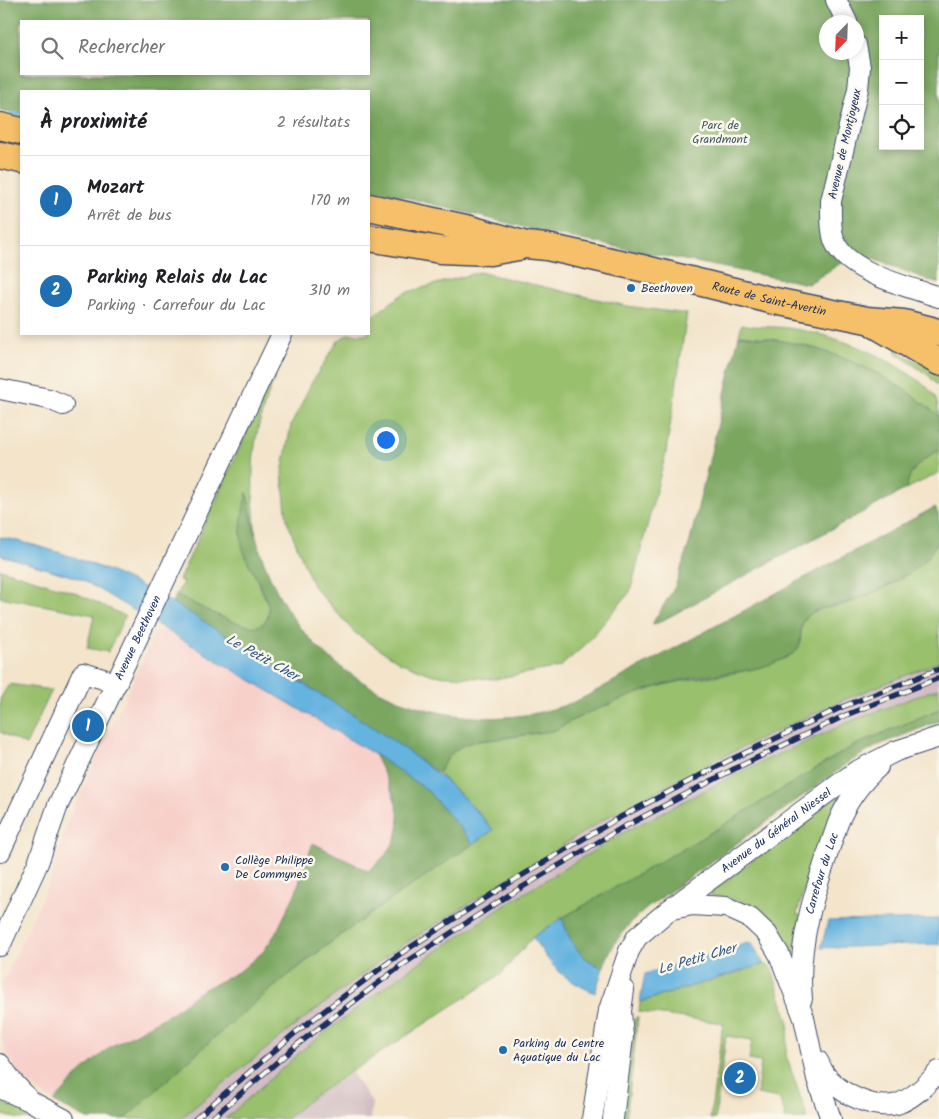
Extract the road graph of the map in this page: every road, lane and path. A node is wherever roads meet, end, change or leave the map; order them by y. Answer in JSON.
{"nodes":[{"id":1,"x":836,"y":0,"type":"edge"},
{"id":2,"x":844,"y":15,"type":"edge"},
{"id":3,"x":859,"y":60,"type":"edge"},
{"id":4,"x":0,"y":126,"type":"edge"},
{"id":5,"x":20,"y":130,"type":"edge"},
{"id":6,"x":0,"y":155,"type":"edge"},
{"id":7,"x":20,"y":160,"type":"edge"},
{"id":8,"x":370,"y":207,"type":"edge"},
{"id":9,"x":370,"y":238,"type":"edge"},
{"id":10,"x":526,"y":245,"type":"junction"},
{"id":11,"x":939,"y":297,"type":"edge"},
{"id":12,"x":867,"y":320,"type":"junction"},
{"id":13,"x":939,"y":333,"type":"edge"},
{"id":14,"x":282,"y":335,"type":"edge"},
{"id":15,"x":939,"y":362,"type":"edge"},
{"id":16,"x":0,"y":389,"type":"edge"},
{"id":17,"x":63,"y":405,"type":"dead end"},
{"id":18,"x":117,"y":683,"type":"junction"},
{"id":19,"x":939,"y":737,"type":"edge"},
{"id":20,"x":896,"y":751,"type":"junction"},
{"id":21,"x":0,"y":852,"type":"edge"},
{"id":22,"x":670,"y":909,"type":"junction"},
{"id":23,"x":0,"y":946,"type":"edge"},
{"id":24,"x":629,"y":950,"type":"junction"},
{"id":25,"x":804,"y":1018,"type":"junction"},
{"id":26,"x":811,"y":1045,"type":"junction"},
{"id":27,"x":0,"y":1064,"type":"edge"},
{"id":28,"x":939,"y":1071,"type":"edge"},
{"id":29,"x":0,"y":1088,"type":"edge"},
{"id":30,"x":30,"y":1101,"type":"junction"},
{"id":31,"x":64,"y":1119,"type":"edge"},
{"id":32,"x":592,"y":1119,"type":"edge"},
{"id":33,"x":613,"y":1119,"type":"edge"},
{"id":34,"x":831,"y":1119,"type":"edge"}],
"edges":[{"from":1,"to":2,"type":"street"},
{"from":3,"to":11,"type":"street","name":"Avenue de Montjoyeux"},
{"from":4,"to":5,"type":"main road"},
{"from":6,"to":7,"type":"main road"},
{"from":8,"to":10,"type":"main road","name":"Route de Saint-Avertin"},
{"from":9,"to":10,"type":"main road","name":"Route de Saint-Avertin"},
{"from":10,"to":12,"type":"main road","name":"Route de Saint-Avertin"},
{"from":12,"to":13,"type":"main road","name":"Route de Saint-Avertin"},
{"from":12,"to":15,"type":"main road","name":"Route de Saint-Avertin"},
{"from":14,"to":18,"type":"street","name":"Avenue Beethoven"},
{"from":16,"to":17,"type":"street"},
{"from":18,"to":21,"type":"street"},
{"from":18,"to":23,"type":"street","name":"Avenue Beethoven"},
{"from":19,"to":20,"type":"street","name":"Avenue du Général Niessel"},
{"from":20,"to":22,"type":"street","name":"Avenue du Général Niessel"},
{"from":20,"to":25,"type":"street","name":"Carrefour du Lac"},
{"from":22,"to":24,"type":"street","name":"Avenue du Général Niessel"},
{"from":22,"to":25,"type":"street","name":"Carrefour du Lac"},
{"from":24,"to":32,"type":"street","name":"Avenue du Général Niessel"},
{"from":24,"to":33,"type":"street"},
{"from":25,"to":26,"type":"street","name":"Carrefour du Lac"},
{"from":26,"to":28,"type":"street","name":"Carrefour du Lac"},
{"from":26,"to":34,"type":"street","name":"Carrefour du Lac"},
{"from":27,"to":30,"type":"street"},
{"from":29,"to":30,"type":"street"},
{"from":30,"to":31,"type":"street"}]}
